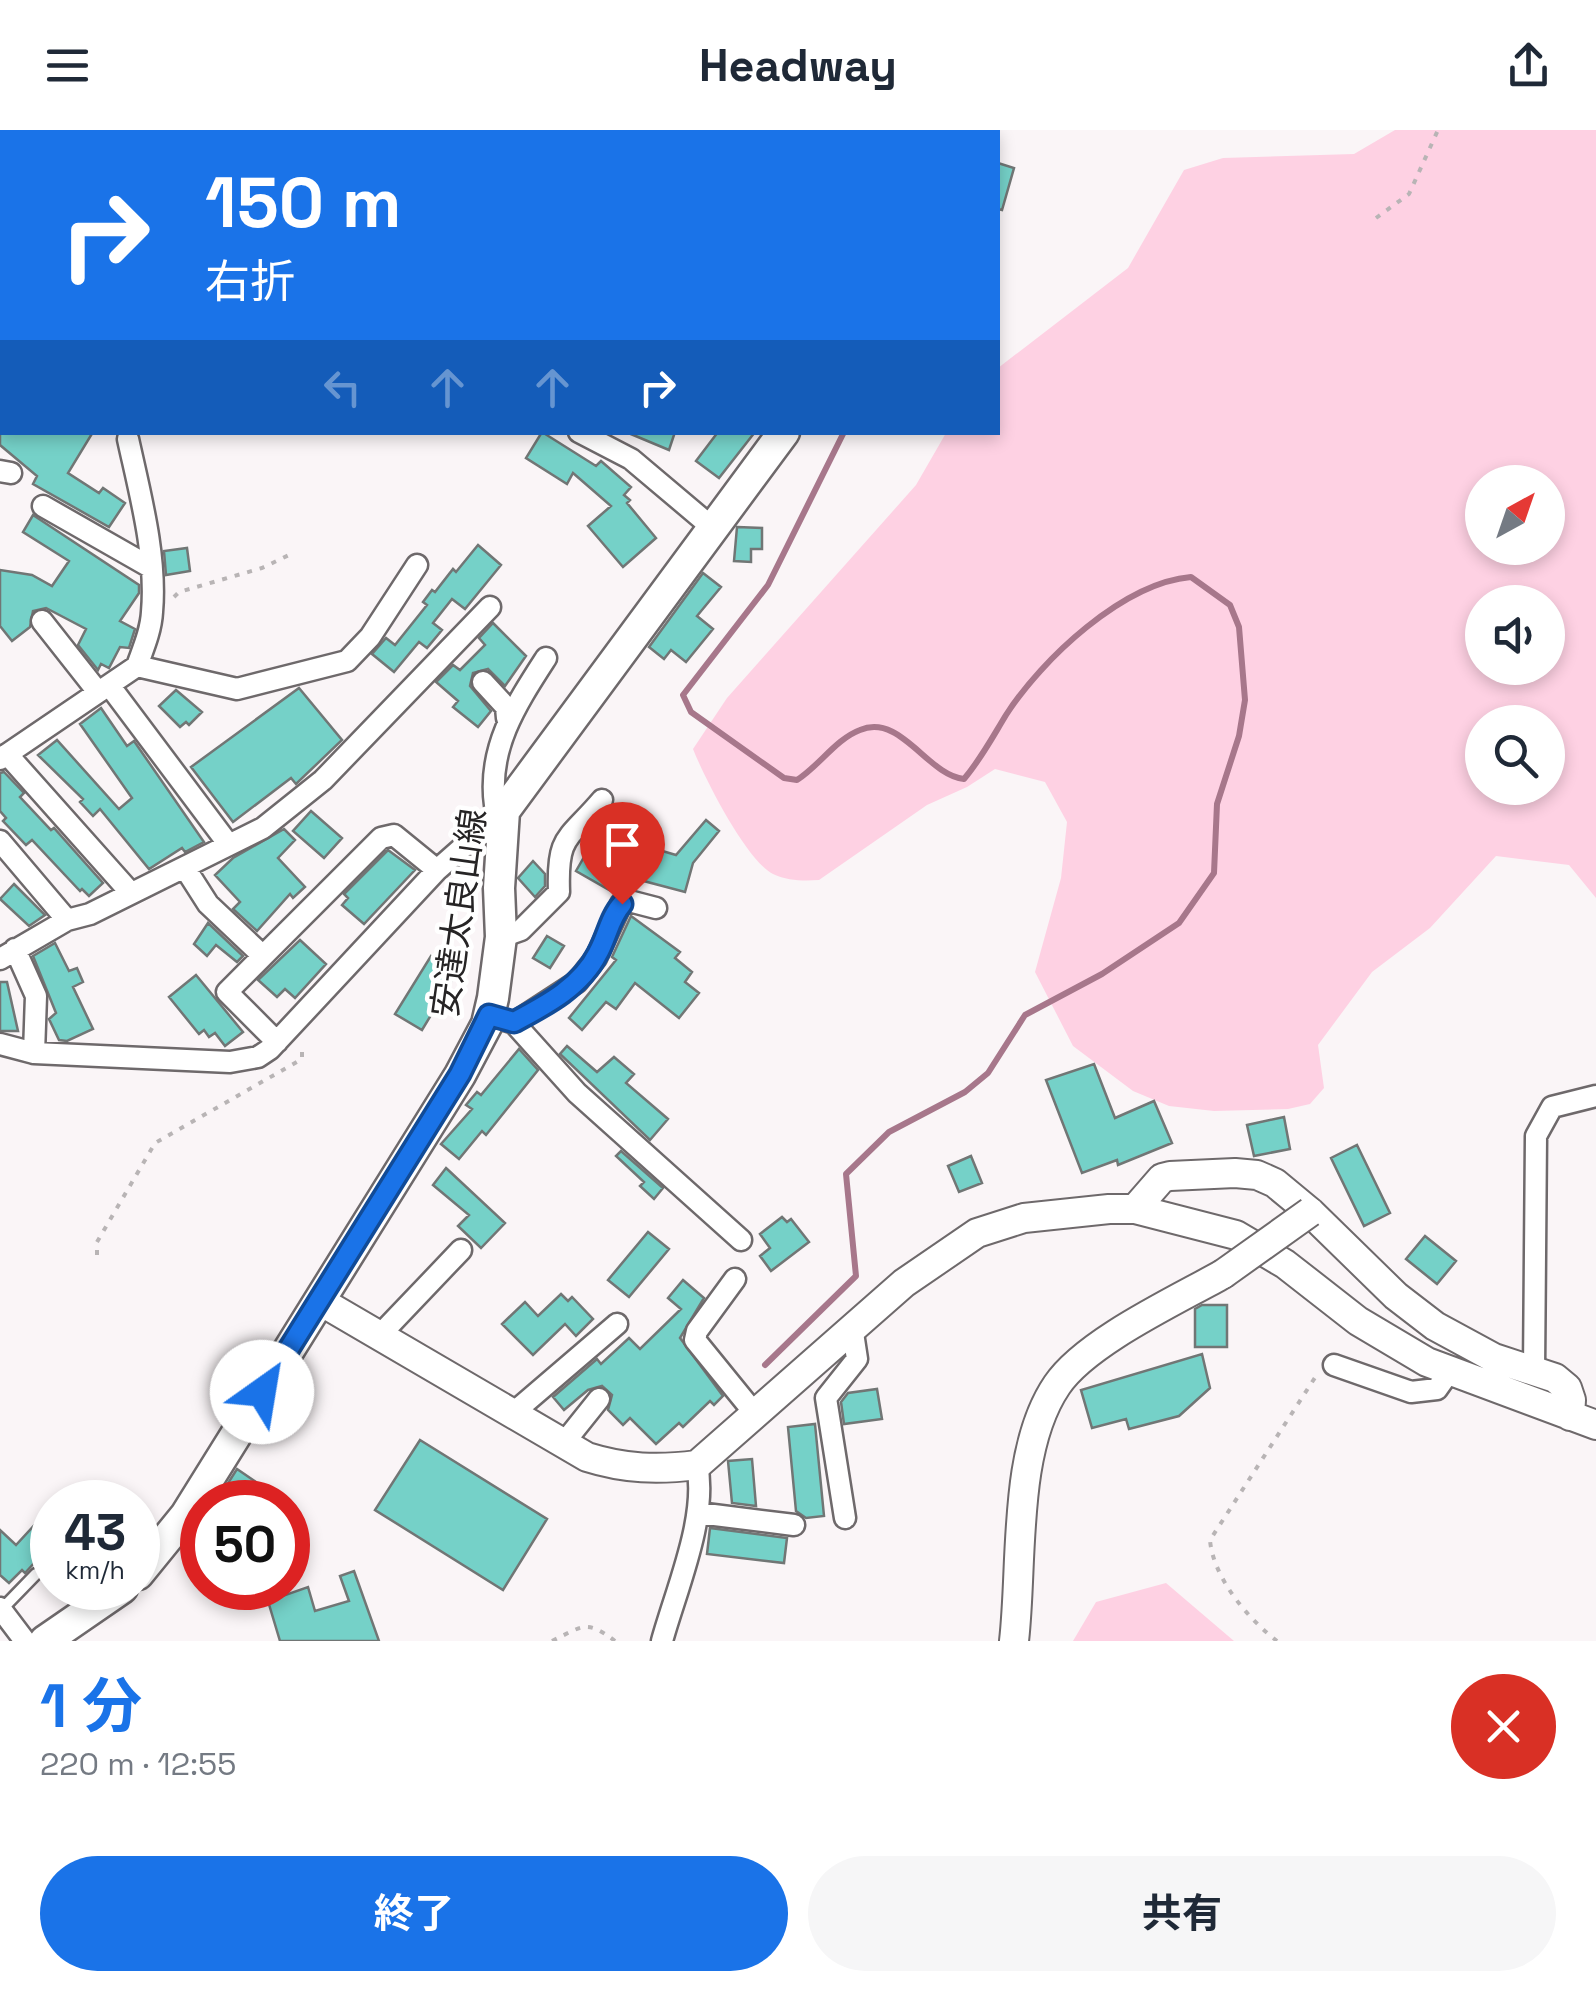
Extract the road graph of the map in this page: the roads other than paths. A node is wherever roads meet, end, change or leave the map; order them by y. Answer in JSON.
{"nodes":[{"id":1,"x":585,"y":435,"type":"edge"},
{"id":2,"x":782,"y":435,"type":"edge"},
{"id":3,"x":128,"y":438,"type":"dead end"},
{"id":4,"x":43,"y":506,"type":"dead end"},
{"id":5,"x":714,"y":529,"type":"junction"},
{"id":6,"x":417,"y":566,"type":"dead end"},
{"id":7,"x":150,"y":567,"type":"junction"},
{"id":8,"x":490,"y":607,"type":"dead end"},
{"id":9,"x":42,"y":621,"type":"dead end"},
{"id":10,"x":546,"y":658,"type":"dead end"},
{"id":11,"x":137,"y":666,"type":"junction"},
{"id":12,"x":483,"y":682,"type":"dead end"},
{"id":13,"x":104,"y":689,"type":"junction"},
{"id":14,"x":507,"y":718,"type":"junction"},
{"id":15,"x":4,"y":756,"type":"edge"},
{"id":16,"x":602,"y":800,"type":"dead end"},
{"id":17,"x":504,"y":811,"type":"junction"},
{"id":18,"x":584,"y":820,"type":"junction"},
{"id":19,"x":606,"y":825,"type":"dead end"},
{"id":20,"x":0,"y":842,"type":"edge"},
{"id":21,"x":229,"y":844,"type":"junction"},
{"id":22,"x":185,"y":868,"type":"junction"},
{"id":23,"x":437,"y":870,"type":"junction"},
{"id":24,"x":130,"y":892,"type":"junction"},
{"id":25,"x":656,"y":908,"type":"dead end"},
{"id":26,"x":68,"y":920,"type":"junction"},
{"id":27,"x":501,"y":936,"type":"junction"},
{"id":28,"x":8,"y":954,"type":"edge"},
{"id":29,"x":263,"y":956,"type":"junction"},
{"id":30,"x":502,"y":1019,"type":"junction"},
{"id":31,"x":277,"y":1042,"type":"junction"},
{"id":32,"x":0,"y":1044,"type":"edge"},
{"id":33,"x":34,"y":1053,"type":"junction"},
{"id":34,"x":1596,"y":1096,"type":"edge"},
{"id":35,"x":1135,"y":1209,"type":"junction"},
{"id":36,"x":1310,"y":1212,"type":"junction"},
{"id":37,"x":741,"y":1240,"type":"dead end"},
{"id":38,"x":460,"y":1250,"type":"dead end"},
{"id":39,"x":735,"y":1279,"type":"dead end"},
{"id":40,"x":320,"y":1301,"type":"junction"},
{"id":41,"x":616,"y":1324,"type":"dead end"},
{"id":42,"x":852,"y":1326,"type":"junction"},
{"id":43,"x":379,"y":1336,"type":"junction"},
{"id":44,"x":1334,"y":1365,"type":"road end"},
{"id":45,"x":1534,"y":1371,"type":"junction"},
{"id":46,"x":1450,"y":1372,"type":"junction"},
{"id":47,"x":599,"y":1398,"type":"dead end"},
{"id":48,"x":512,"y":1414,"type":"junction"},
{"id":49,"x":756,"y":1414,"type":"junction"},
{"id":50,"x":1583,"y":1420,"type":"edge"},
{"id":51,"x":563,"y":1444,"type":"junction"},
{"id":52,"x":697,"y":1465,"type":"junction"},
{"id":53,"x":698,"y":1513,"type":"junction"},
{"id":54,"x":845,"y":1518,"type":"dead end"},
{"id":55,"x":794,"y":1525,"type":"dead end"},
{"id":56,"x":160,"y":1547,"type":"edge"},
{"id":57,"x":30,"y":1580,"type":"edge"},
{"id":58,"x":0,"y":1609,"type":"edge"},
{"id":59,"x":90,"y":1610,"type":"edge"},
{"id":60,"x":25,"y":1641,"type":"edge"},
{"id":61,"x":45,"y":1641,"type":"edge"},
{"id":62,"x":662,"y":1641,"type":"edge"},
{"id":63,"x":1014,"y":1641,"type":"edge"}],
"edges":[{"from":1,"to":5,"type":"street"},
{"from":2,"to":5,"type":"main road","name":"安達太良山線"},
{"from":3,"to":7,"type":"street"},
{"from":4,"to":7,"type":"street"},
{"from":5,"to":17,"type":"main road","name":"安達太良山線"},
{"from":6,"to":11,"type":"street"},
{"from":7,"to":11,"type":"street"},
{"from":8,"to":21,"type":"street"},
{"from":9,"to":13,"type":"street"},
{"from":10,"to":14,"type":"street"},
{"from":11,"to":13,"type":"street"},
{"from":12,"to":14,"type":"street"},
{"from":13,"to":15,"type":"street"},
{"from":13,"to":21,"type":"street"},
{"from":14,"to":17,"type":"street"},
{"from":15,"to":24,"type":"street"},
{"from":16,"to":18,"type":"street"},
{"from":17,"to":23,"type":"street"},
{"from":17,"to":27,"type":"main road","name":"安達太良山線"},
{"from":18,"to":19,"type":"street"},
{"from":18,"to":27,"type":"street"},
{"from":20,"to":26,"type":"street"},
{"from":21,"to":22,"type":"street"},
{"from":22,"to":24,"type":"street"},
{"from":22,"to":29,"type":"street"},
{"from":23,"to":29,"type":"street"},
{"from":23,"to":31,"type":"street"},
{"from":24,"to":26,"type":"street"},
{"from":25,"to":30,"type":"street"},
{"from":26,"to":28,"type":"street"},
{"from":27,"to":30,"type":"main road","name":"安達太良山線"},
{"from":28,"to":33,"type":"street"},
{"from":29,"to":31,"type":"street"},
{"from":30,"to":37,"type":"street"},
{"from":30,"to":40,"type":"main road","name":"安達太良山線"},
{"from":31,"to":33,"type":"street"},
{"from":32,"to":33,"type":"street"},
{"from":34,"to":45,"type":"street"},
{"from":35,"to":36,"type":"street"},
{"from":35,"to":42,"type":"street"},
{"from":35,"to":46,"type":"street"},
{"from":36,"to":45,"type":"street"},
{"from":36,"to":63,"type":"street","bridge":true},
{"from":38,"to":43,"type":"street"},
{"from":39,"to":49,"type":"street"},
{"from":40,"to":43,"type":"street"},
{"from":40,"to":56,"type":"main road","name":"安達太良山線"},
{"from":41,"to":48,"type":"street"},
{"from":42,"to":49,"type":"street"},
{"from":42,"to":54,"type":"street"},
{"from":43,"to":48,"type":"street"},
{"from":44,"to":46,"type":"street"},
{"from":45,"to":50,"type":"street"},
{"from":46,"to":50,"type":"street"},
{"from":47,"to":51,"type":"street"},
{"from":48,"to":51,"type":"street"},
{"from":49,"to":52,"type":"street"},
{"from":51,"to":52,"type":"street"},
{"from":52,"to":53,"type":"street"},
{"from":53,"to":55,"type":"street"},
{"from":53,"to":62,"type":"street"},
{"from":57,"to":58,"type":"lane"},
{"from":58,"to":60,"type":"street"},
{"from":59,"to":61,"type":"main road"}]}
